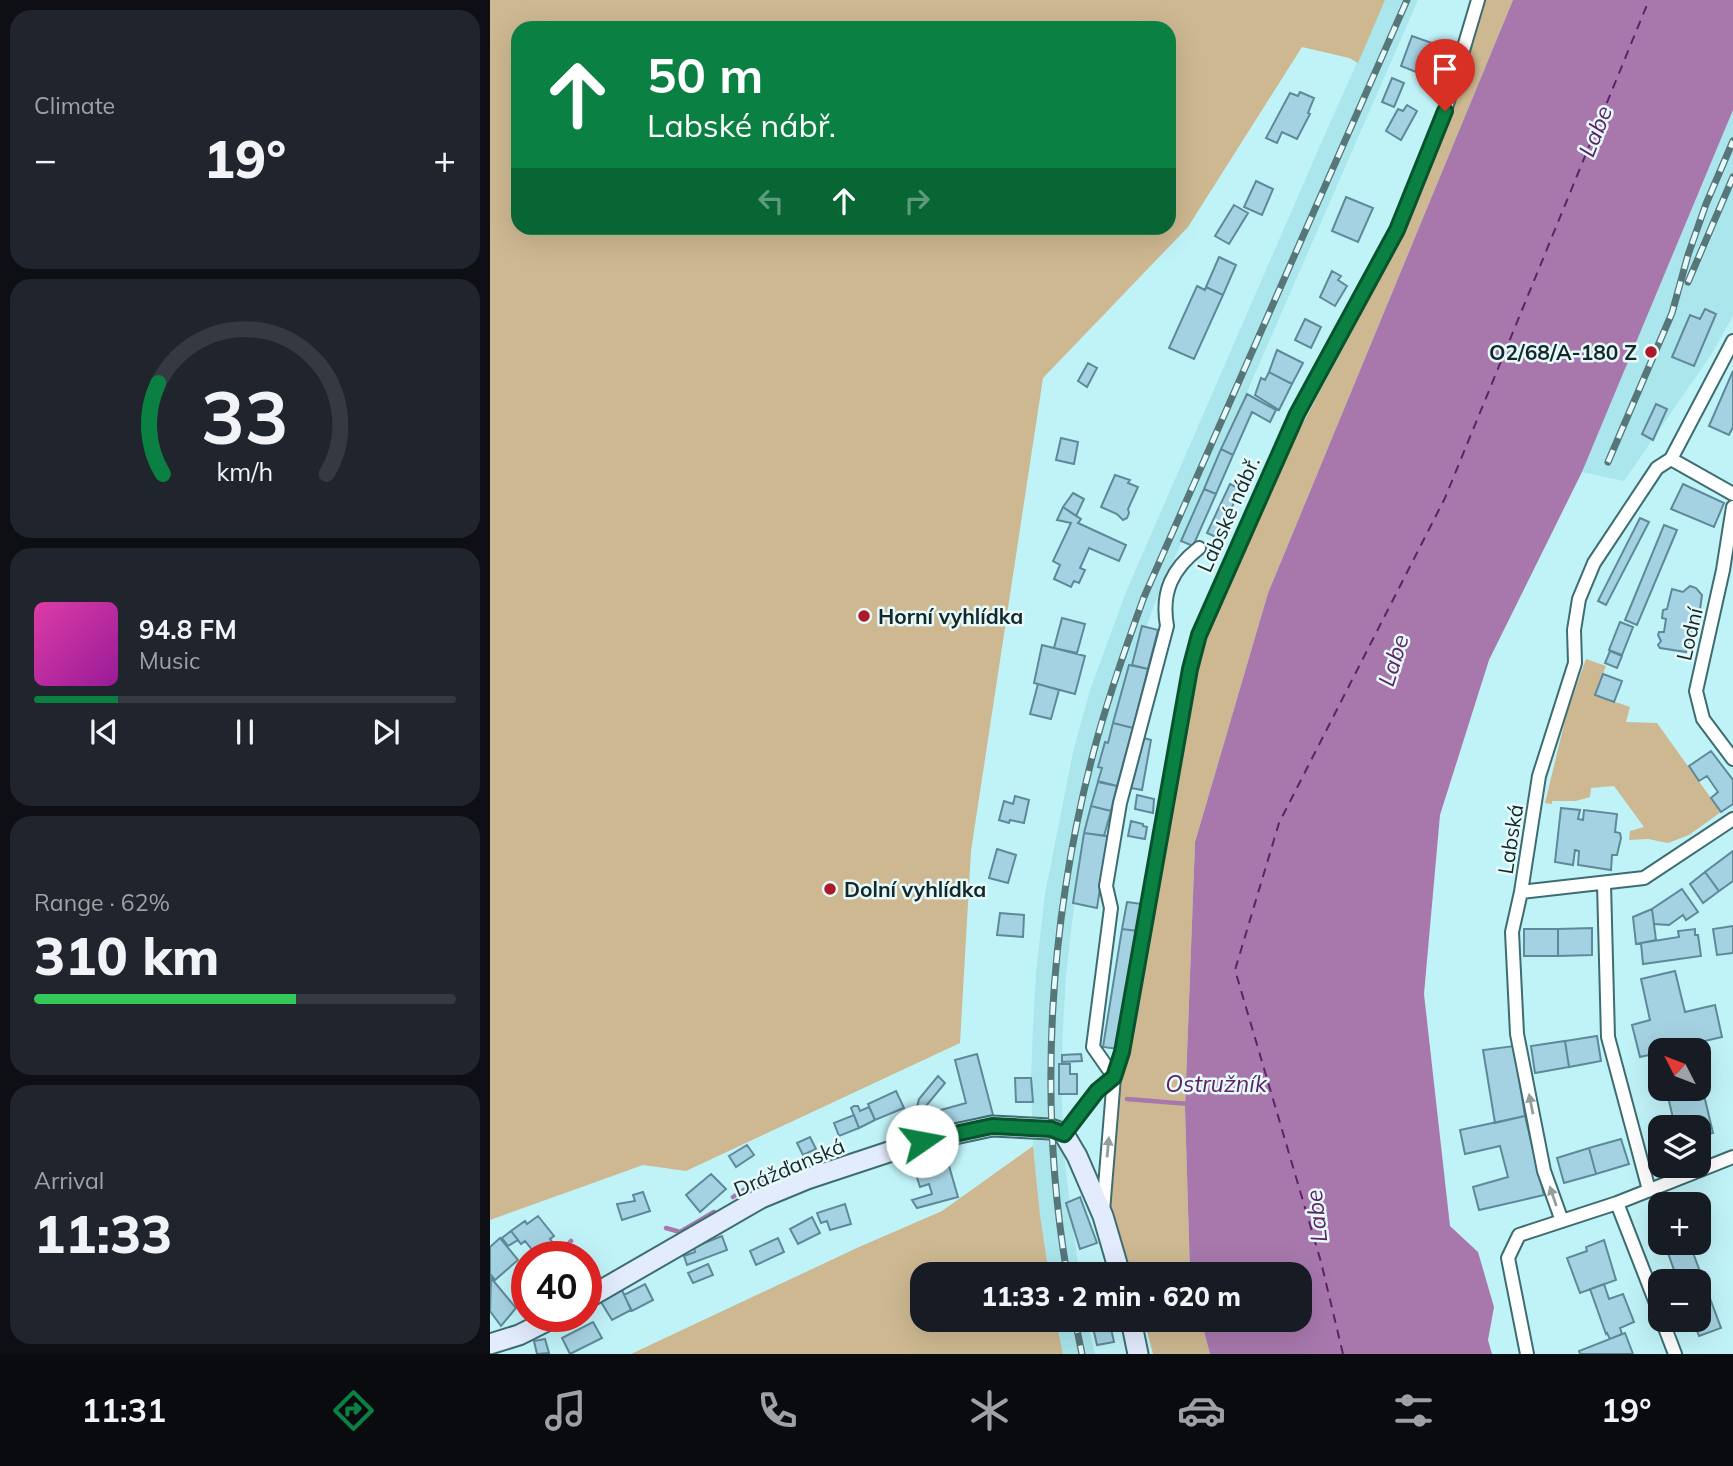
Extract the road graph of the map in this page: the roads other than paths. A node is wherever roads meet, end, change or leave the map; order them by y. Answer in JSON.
{"nodes":[{"id":1,"x":1478,"y":0,"type":"edge"},
{"id":2,"x":1733,"y":341,"type":"edge"},
{"id":3,"x":1671,"y":459,"type":"junction"},
{"id":4,"x":1733,"y":494,"type":"edge"},
{"id":5,"x":1733,"y":508,"type":"edge"},
{"id":6,"x":1199,"y":548,"type":"dead end"},
{"id":7,"x":1733,"y":759,"type":"edge"},
{"id":8,"x":1733,"y":819,"type":"edge"},
{"id":9,"x":1604,"y":884,"type":"junction"},
{"id":10,"x":1521,"y":892,"type":"junction"},
{"id":11,"x":1114,"y":1077,"type":"junction"},
{"id":12,"x":1064,"y":1134,"type":"junction"},
{"id":13,"x":1733,"y":1157,"type":"edge"},
{"id":14,"x":1648,"y":1189,"type":"junction"},
{"id":15,"x":1617,"y":1203,"type":"junction"},
{"id":16,"x":1103,"y":1216,"type":"junction"},
{"id":17,"x":1562,"y":1221,"type":"junction"},
{"id":18,"x":1116,"y":1262,"type":"edge"},
{"id":19,"x":1648,"y":1284,"type":"edge"},
{"id":20,"x":602,"y":1290,"type":"edge"},
{"id":21,"x":525,"y":1332,"type":"edge"},
{"id":22,"x":1133,"y":1332,"type":"edge"},
{"id":23,"x":1666,"y":1332,"type":"edge"},
{"id":24,"x":490,"y":1344,"type":"edge"},
{"id":25,"x":1138,"y":1354,"type":"edge"},
{"id":26,"x":1527,"y":1354,"type":"edge"},
{"id":27,"x":1675,"y":1354,"type":"edge"}],
"edges":[{"from":1,"to":11,"type":"street","name":"Labské nábř."},
{"from":2,"to":3,"type":"street","name":"Labská"},
{"from":3,"to":4,"type":"street"},
{"from":3,"to":10,"type":"street","name":"Labská"},
{"from":5,"to":7,"type":"street","name":"Lodní"},
{"from":6,"to":11,"type":"street","name":"Labské nábř."},
{"from":8,"to":9,"type":"street"},
{"from":9,"to":10,"type":"street"},
{"from":9,"to":14,"type":"street"},
{"from":17,"to":10,"type":"street","name":"Labská","one_way":true},
{"from":11,"to":12,"type":"street","name":"Labské nábř."},
{"from":16,"to":11,"type":"street","name":"Labské nábř.","one_way":true},
{"from":12,"to":16,"type":"street","name":"Labské nábř."},
{"from":12,"to":20,"type":"street","name":"Drážďanská"},
{"from":13,"to":14,"type":"street"},
{"from":14,"to":15,"type":"street"},
{"from":15,"to":17,"type":"street"},
{"from":15,"to":19,"type":"street"},
{"from":16,"to":18,"type":"street","name":"Labské nábř."},
{"from":17,"to":26,"type":"street"},
{"from":21,"to":24,"type":"street"},
{"from":22,"to":25,"type":"street"},
{"from":23,"to":27,"type":"street"}]}
